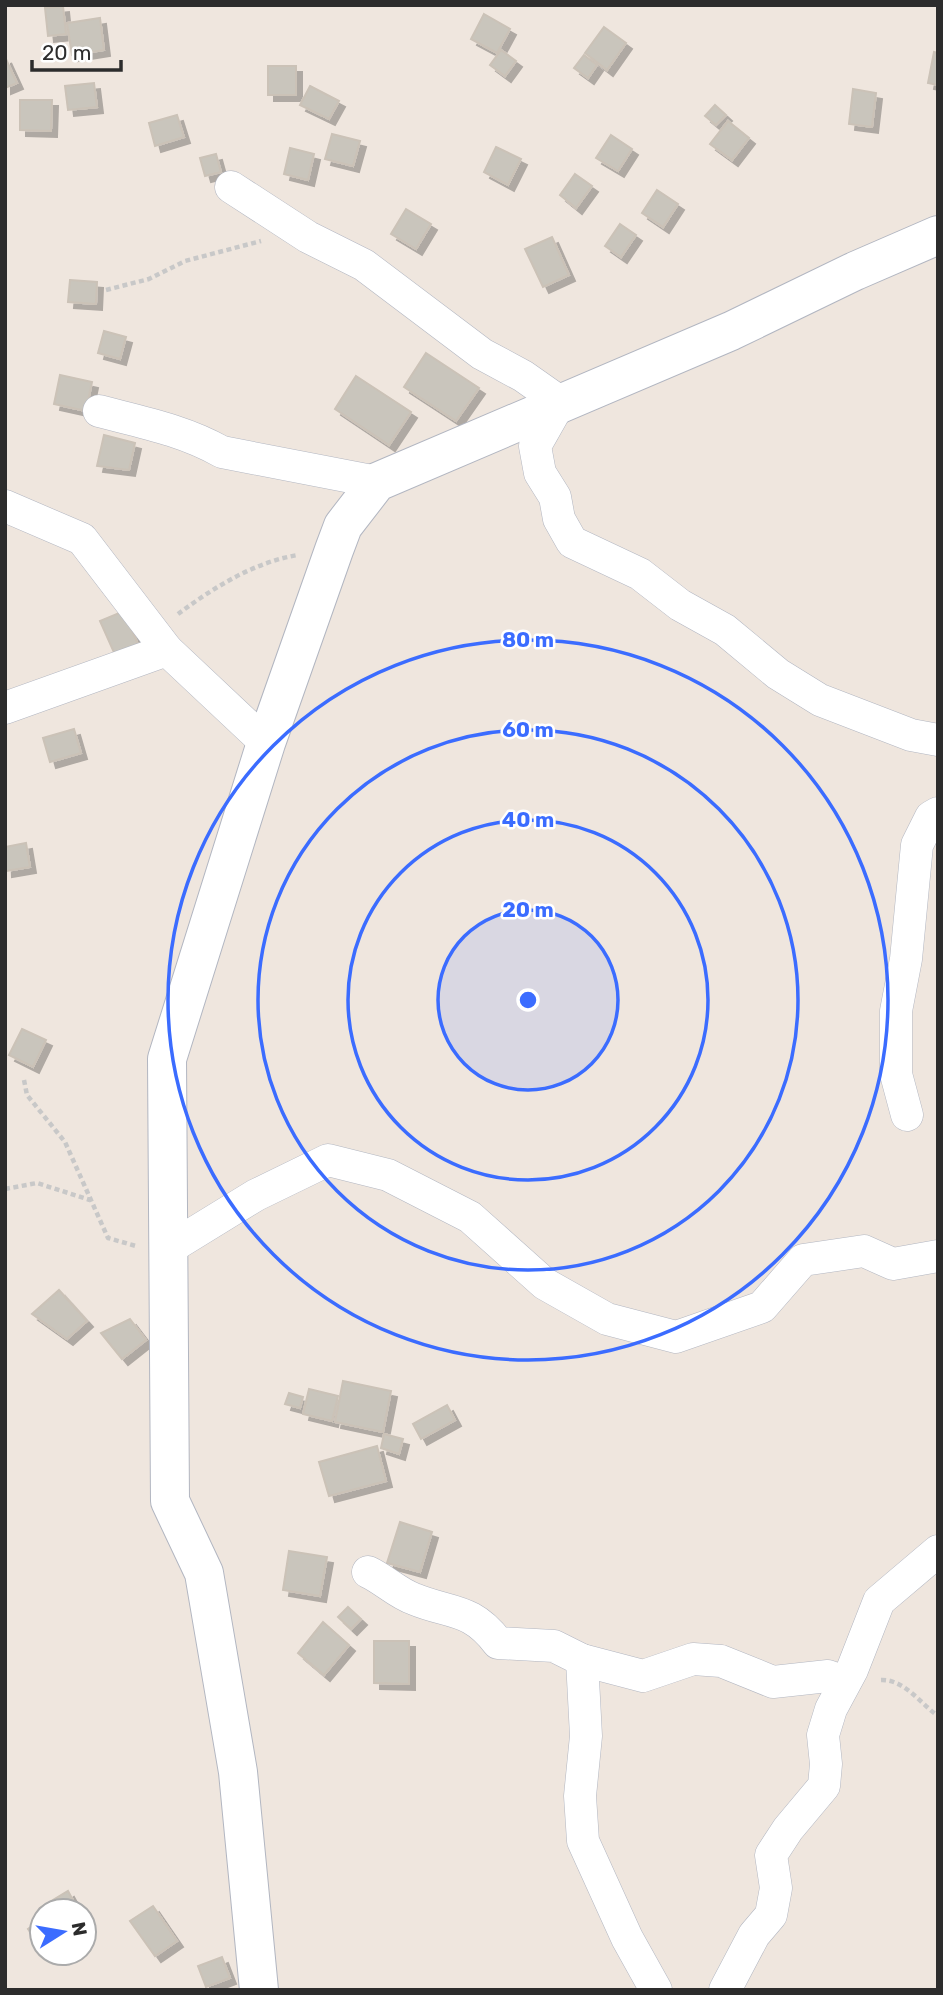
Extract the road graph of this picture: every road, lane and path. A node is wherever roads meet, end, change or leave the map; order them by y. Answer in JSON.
{"nodes":[{"id":1,"x":231,"y":187,"type":"dead end"},
{"id":2,"x":290,"y":226,"type":"junction"},
{"id":3,"x":938,"y":236,"type":"edge"},
{"id":4,"x":106,"y":290,"type":"dead end"},
{"id":5,"x":560,"y":402,"type":"junction"},
{"id":6,"x":99,"y":411,"type":"dead end"},
{"id":7,"x":377,"y":481,"type":"junction"},
{"id":8,"x":5,"y":506,"type":"edge"},
{"id":9,"x":334,"y":550,"type":"junction"},
{"id":10,"x":158,"y":638,"type":"junction"},
{"id":11,"x":5,"y":708,"type":"edge"},
{"id":12,"x":938,"y":740,"type":"edge"},
{"id":13,"x":266,"y":743,"type":"junction"},
{"id":14,"x":938,"y":813,"type":"edge"},
{"id":15,"x":24,"y":1080,"type":"dead end"},
{"id":16,"x":907,"y":1115,"type":"dead end"},
{"id":17,"x":5,"y":1189,"type":"edge"},
{"id":18,"x":90,"y":1201,"type":"junction"},
{"id":19,"x":168,"y":1250,"type":"junction"},
{"id":20,"x":938,"y":1256,"type":"edge"},
{"id":21,"x":938,"y":1551,"type":"edge"},
{"id":22,"x":368,"y":1572,"type":"dead end"},
{"id":23,"x":582,"y":1660,"type":"junction"},
{"id":24,"x":845,"y":1682,"type":"junction"},
{"id":25,"x":938,"y":1716,"type":"edge"},
{"id":26,"x":259,"y":1990,"type":"edge"},
{"id":27,"x":656,"y":1990,"type":"edge"},
{"id":28,"x":725,"y":1990,"type":"edge"}],
"edges":[{"from":1,"to":2,"type":"street"},
{"from":2,"to":4,"type":"path"},
{"from":2,"to":5,"type":"street"},
{"from":3,"to":5,"type":"street"},
{"from":5,"to":7,"type":"street"},
{"from":5,"to":12,"type":"street"},
{"from":6,"to":7,"type":"street"},
{"from":7,"to":9,"type":"street"},
{"from":8,"to":10,"type":"street"},
{"from":9,"to":10,"type":"path"},
{"from":9,"to":13,"type":"street"},
{"from":10,"to":11,"type":"street"},
{"from":10,"to":13,"type":"street"},
{"from":13,"to":19,"type":"street"},
{"from":14,"to":16,"type":"street"},
{"from":15,"to":18,"type":"path"},
{"from":17,"to":18,"type":"path"},
{"from":18,"to":19,"type":"path"},
{"from":19,"to":20,"type":"street"},
{"from":19,"to":26,"type":"street"},
{"from":21,"to":24,"type":"street"},
{"from":22,"to":23,"type":"street"},
{"from":23,"to":24,"type":"street"},
{"from":23,"to":27,"type":"street"},
{"from":24,"to":25,"type":"path"},
{"from":24,"to":28,"type":"street"}]}
